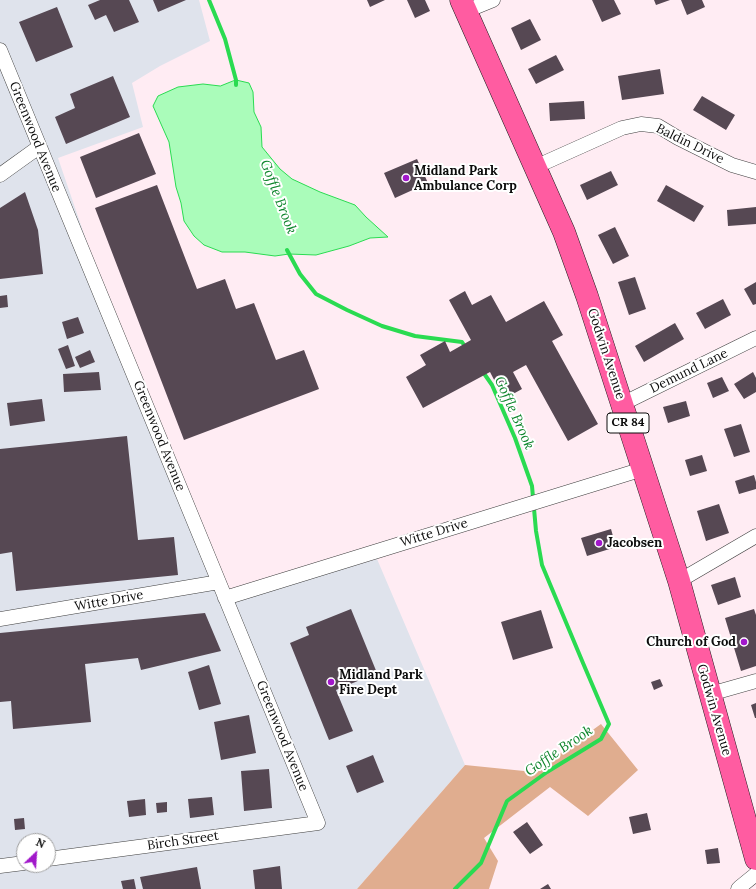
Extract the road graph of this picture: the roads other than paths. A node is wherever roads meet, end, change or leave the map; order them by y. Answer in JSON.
{"nodes":[{"id":1,"x":493,"y":0,"type":"edge"},
{"id":2,"x":464,"y":6,"type":"edge"},
{"id":3,"x":0,"y":50,"type":"edge"},
{"id":4,"x":39,"y":147,"type":"junction"},
{"id":5,"x":535,"y":167,"type":"junction"},
{"id":6,"x":756,"y":172,"type":"edge"},
{"id":7,"x":0,"y":175,"type":"edge"},
{"id":8,"x":756,"y":338,"type":"edge"},
{"id":9,"x":622,"y":404,"type":"junction"},
{"id":10,"x":643,"y":469,"type":"junction"},
{"id":11,"x":756,"y":536,"type":"edge"},
{"id":12,"x":219,"y":582,"type":"junction"},
{"id":13,"x":679,"y":582,"type":"junction"},
{"id":14,"x":225,"y":598,"type":"junction"},
{"id":15,"x":0,"y":619,"type":"edge"},
{"id":16,"x":756,"y":681,"type":"edge"},
{"id":17,"x":710,"y":694,"type":"junction"},
{"id":18,"x":318,"y":823,"type":"joint"},
{"id":19,"x":56,"y":858,"type":"edge"},
{"id":20,"x":756,"y":859,"type":"edge"},
{"id":21,"x":16,"y":864,"type":"edge"},
{"id":22,"x":0,"y":866,"type":"edge"},
{"id":23,"x":756,"y":874,"type":"edge"},
{"id":24,"x":738,"y":889,"type":"edge"}],
"edges":[{"from":1,"to":2,"type":"street"},
{"from":2,"to":5,"type":"main road","name":"Godwin Avenue","number":"CR 84"},
{"from":3,"to":4,"type":"street","name":"Greenwood Avenue"},
{"from":4,"to":7,"type":"street"},
{"from":4,"to":12,"type":"street","name":"Greenwood Avenue"},
{"from":5,"to":6,"type":"street","name":"Baldin Drive"},
{"from":5,"to":9,"type":"main road","name":"Godwin Avenue","number":"CR 84"},
{"from":8,"to":9,"type":"street","name":"Demund Lane"},
{"from":9,"to":10,"type":"main road","name":"Godwin Avenue","number":"CR 84"},
{"from":10,"to":13,"type":"main road","name":"Godwin Avenue","number":"CR 84"},
{"from":10,"to":14,"type":"street","name":"Witte Drive"},
{"from":11,"to":13,"type":"street"},
{"from":12,"to":14,"type":"street","name":"Greenwood Avenue"},
{"from":12,"to":15,"type":"street","name":"Witte Drive"},
{"from":13,"to":17,"type":"main road","name":"Godwin Avenue","number":"CR 84"},
{"from":14,"to":18,"type":"street","name":"Greenwood Avenue"},
{"from":16,"to":17,"type":"street"},
{"from":17,"to":20,"type":"main road","name":"Godwin Avenue","number":"CR 84"},
{"from":18,"to":19,"type":"street","name":"Birch Street"},
{"from":21,"to":22,"type":"street"},
{"from":23,"to":24,"type":"street"}]}
